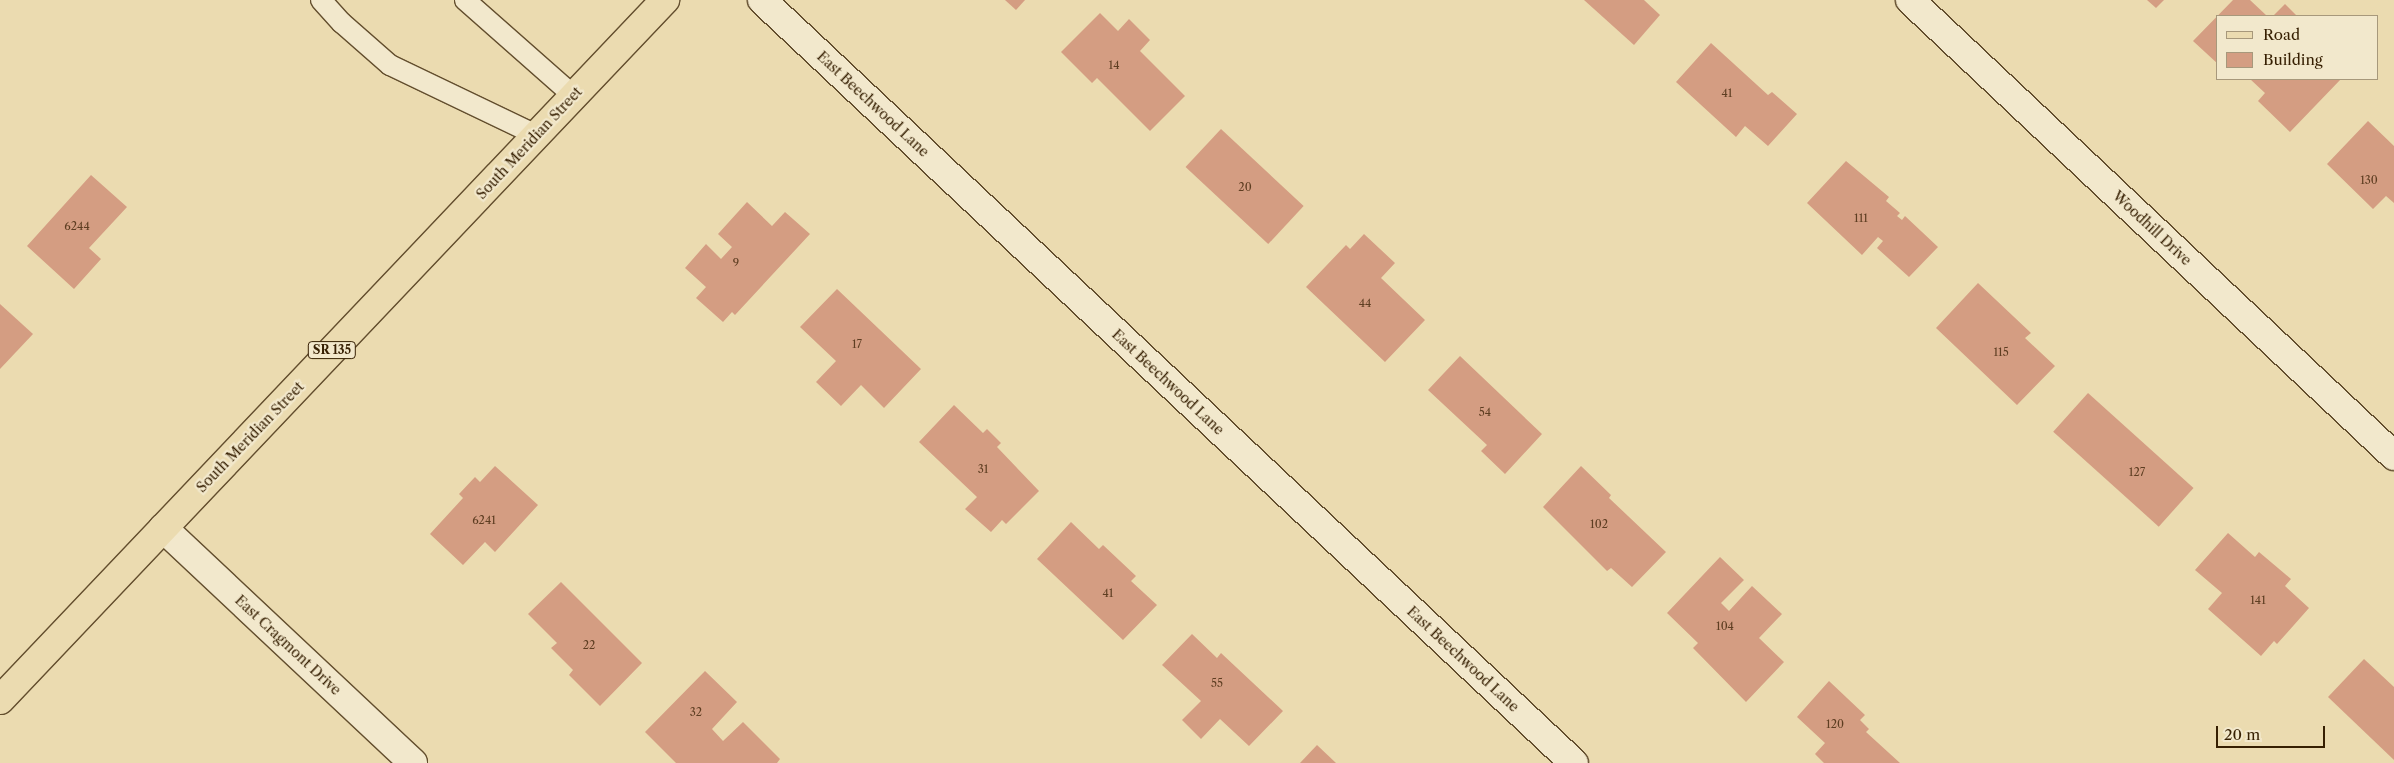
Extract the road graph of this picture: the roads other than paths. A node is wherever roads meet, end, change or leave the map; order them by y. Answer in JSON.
{"nodes":[{"id":1,"x":321,"y":0,"type":"edge"},
{"id":2,"x":466,"y":0,"type":"edge"},
{"id":3,"x":762,"y":0,"type":"edge"},
{"id":4,"x":1910,"y":0,"type":"edge"},
{"id":5,"x":656,"y":3,"type":"edge"},
{"id":6,"x":574,"y":96,"type":"junction"},
{"id":7,"x":536,"y":135,"type":"junction"},
{"id":8,"x":2394,"y":456,"type":"edge"},
{"id":9,"x":163,"y":528,"type":"junction"},
{"id":10,"x":0,"y":700,"type":"edge"},
{"id":11,"x":413,"y":763,"type":"edge"},
{"id":12,"x":1574,"y":763,"type":"edge"}],
"edges":[{"from":1,"to":7,"type":"lane"},
{"from":2,"to":6,"type":"lane"},
{"from":3,"to":12,"type":"street","name":"East Beechwood Lane"},
{"from":4,"to":8,"type":"street","name":"Woodhill Drive"},
{"from":5,"to":6,"type":"main road","name":"South Meridian Street","number":"SR 135"},
{"from":6,"to":7,"type":"main road","name":"South Meridian Street","number":"SR 135"},
{"from":7,"to":9,"type":"main road","name":"South Meridian Street","number":"SR 135"},
{"from":9,"to":10,"type":"main road","name":"South Meridian Street","number":"SR 135"},
{"from":9,"to":11,"type":"street","name":"East Cragmont Drive"}]}
